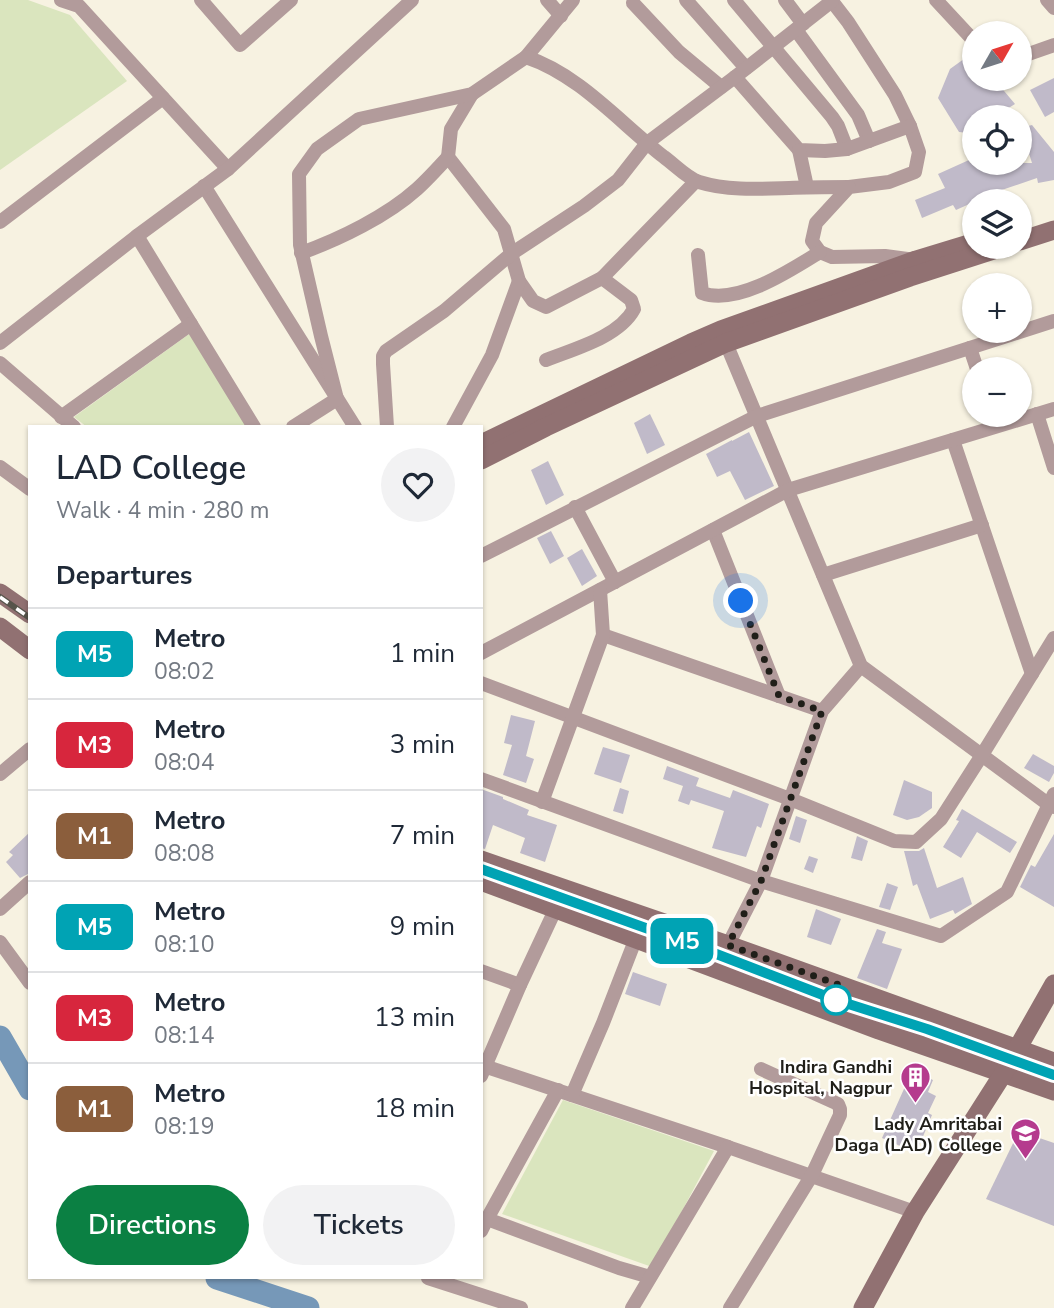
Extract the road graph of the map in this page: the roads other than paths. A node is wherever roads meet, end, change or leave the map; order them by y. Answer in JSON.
{"nodes":[{"id":1,"x":61,"y":0,"type":"edge"},
{"id":2,"x":201,"y":0,"type":"edge"},
{"id":3,"x":291,"y":0,"type":"edge"},
{"id":4,"x":412,"y":0,"type":"edge"},
{"id":5,"x":547,"y":0,"type":"edge"},
{"id":6,"x":573,"y":0,"type":"edge"},
{"id":7,"x":686,"y":0,"type":"edge"},
{"id":8,"x":734,"y":0,"type":"edge"},
{"id":9,"x":785,"y":0,"type":"edge"},
{"id":10,"x":936,"y":0,"type":"edge"},
{"id":11,"x":1046,"y":0,"type":"edge"},
{"id":12,"x":831,"y":1,"type":"edge"},
{"id":13,"x":82,"y":3,"type":"edge"},
{"id":14,"x":633,"y":3,"type":"dead end"},
{"id":15,"x":1054,"y":8,"type":"edge"},
{"id":16,"x":561,"y":16,"type":"junction"},
{"id":17,"x":799,"y":27,"type":"junction"},
{"id":18,"x":962,"y":28,"type":"edge"},
{"id":19,"x":1054,"y":45,"type":"edge"},
{"id":20,"x":773,"y":47,"type":"junction"},
{"id":21,"x":1032,"y":53,"type":"edge"},
{"id":22,"x":526,"y":57,"type":"junction"},
{"id":23,"x":741,"y":73,"type":"junction"},
{"id":24,"x":721,"y":87,"type":"junction"},
{"id":25,"x":472,"y":94,"type":"junction"},
{"id":26,"x":163,"y":98,"type":"junction"},
{"id":27,"x":910,"y":126,"type":"junction"},
{"id":28,"x":869,"y":141,"type":"junction"},
{"id":29,"x":647,"y":143,"type":"junction"},
{"id":30,"x":847,"y":149,"type":"junction"},
{"id":31,"x":799,"y":150,"type":"junction"},
{"id":32,"x":448,"y":157,"type":"junction"},
{"id":33,"x":228,"y":169,"type":"junction"},
{"id":34,"x":696,"y":181,"type":"junction"},
{"id":35,"x":204,"y":186,"type":"junction"},
{"id":36,"x":807,"y":187,"type":"junction"},
{"id":37,"x":849,"y":187,"type":"junction"},
{"id":38,"x":1054,"y":217,"type":"edge"},
{"id":39,"x":0,"y":222,"type":"edge"},
{"id":40,"x":1032,"y":224,"type":"edge"},
{"id":41,"x":1054,"y":230,"type":"edge"},
{"id":42,"x":137,"y":236,"type":"junction"},
{"id":43,"x":1032,"y":237,"type":"edge"},
{"id":44,"x":962,"y":246,"type":"edge"},
{"id":45,"x":820,"y":252,"type":"junction"},
{"id":46,"x":301,"y":253,"type":"junction"},
{"id":47,"x":512,"y":254,"type":"junction"},
{"id":48,"x":698,"y":255,"type":"dead end"},
{"id":49,"x":966,"y":259,"type":"edge"},
{"id":50,"x":916,"y":260,"type":"junction"},
{"id":51,"x":602,"y":278,"type":"junction"},
{"id":52,"x":519,"y":281,"type":"junction"},
{"id":53,"x":1054,"y":321,"type":"edge"},
{"id":54,"x":191,"y":324,"type":"junction"},
{"id":55,"x":724,"y":337,"type":"junction"},
{"id":56,"x":0,"y":342,"type":"edge"},
{"id":57,"x":970,"y":348,"type":"junction"},
{"id":58,"x":973,"y":357,"type":"edge"},
{"id":59,"x":546,"y":360,"type":"dead end"},
{"id":60,"x":0,"y":362,"type":"edge"},
{"id":61,"x":337,"y":398,"type":"junction"},
{"id":62,"x":1054,"y":409,"type":"edge"},
{"id":63,"x":1037,"y":414,"type":"junction"},
{"id":64,"x":1032,"y":415,"type":"edge"},
{"id":65,"x":757,"y":416,"type":"junction"},
{"id":66,"x":61,"y":417,"type":"junction"},
{"id":67,"x":71,"y":425,"type":"edge"},
{"id":68,"x":253,"y":425,"type":"edge"},
{"id":69,"x":296,"y":425,"type":"edge"},
{"id":70,"x":354,"y":425,"type":"edge"},
{"id":71,"x":387,"y":425,"type":"edge"},
{"id":72,"x":454,"y":425,"type":"edge"},
{"id":73,"x":980,"y":427,"type":"edge"},
{"id":74,"x":953,"y":440,"type":"junction"},
{"id":75,"x":483,"y":443,"type":"edge"},
{"id":76,"x":483,"y":459,"type":"edge"},
{"id":77,"x":0,"y":467,"type":"edge"},
{"id":78,"x":1054,"y":468,"type":"edge"},
{"id":79,"x":28,"y":488,"type":"edge"},
{"id":80,"x":788,"y":490,"type":"junction"},
{"id":81,"x":575,"y":507,"type":"junction"},
{"id":82,"x":982,"y":525,"type":"junction"},
{"id":83,"x":713,"y":530,"type":"junction"},
{"id":84,"x":483,"y":555,"type":"edge"},
{"id":85,"x":823,"y":575,"type":"junction"},
{"id":86,"x":615,"y":582,"type":"junction"},
{"id":87,"x":600,"y":590,"type":"junction"},
{"id":88,"x":0,"y":593,"type":"edge"},
{"id":89,"x":28,"y":613,"type":"edge"},
{"id":90,"x":0,"y":627,"type":"edge"},
{"id":91,"x":603,"y":635,"type":"junction"},
{"id":92,"x":1054,"y":638,"type":"edge"},
{"id":93,"x":28,"y":648,"type":"edge"},
{"id":94,"x":483,"y":652,"type":"edge"},
{"id":95,"x":861,"y":666,"type":"junction"},
{"id":96,"x":1032,"y":674,"type":"junction"},
{"id":97,"x":483,"y":684,"type":"edge"},
{"id":98,"x":779,"y":696,"type":"junction"},
{"id":99,"x":822,"y":711,"type":"junction"},
{"id":100,"x":574,"y":719,"type":"junction"},
{"id":101,"x":28,"y":750,"type":"edge"},
{"id":102,"x":982,"y":755,"type":"junction"},
{"id":103,"x":0,"y":774,"type":"edge"},
{"id":104,"x":483,"y":780,"type":"edge"},
{"id":105,"x":790,"y":799,"type":"junction"},
{"id":106,"x":542,"y":802,"type":"junction"},
{"id":107,"x":1052,"y":802,"type":"edge"},
{"id":108,"x":487,"y":862,"type":"edge"},
{"id":109,"x":761,"y":881,"type":"junction"},
{"id":110,"x":28,"y":884,"type":"edge"},
{"id":111,"x":483,"y":885,"type":"edge"},
{"id":112,"x":556,"y":908,"type":"junction"},
{"id":113,"x":0,"y":909,"type":"edge"},
{"id":114,"x":636,"y":938,"type":"junction"},
{"id":115,"x":0,"y":942,"type":"edge"},
{"id":116,"x":728,"y":945,"type":"junction"},
{"id":117,"x":483,"y":972,"type":"edge"},
{"id":118,"x":28,"y":980,"type":"edge"},
{"id":119,"x":1054,"y":984,"type":"edge"},
{"id":120,"x":520,"y":985,"type":"junction"},
{"id":121,"x":1017,"y":1049,"type":"junction"},
{"id":122,"x":1054,"y":1062,"type":"edge"},
{"id":123,"x":483,"y":1069,"type":"edge"},
{"id":124,"x":761,"y":1069,"type":"dead end"},
{"id":125,"x":1003,"y":1074,"type":"junction"},
{"id":126,"x":1054,"y":1091,"type":"edge"},
{"id":127,"x":565,"y":1093,"type":"junction"},
{"id":128,"x":728,"y":1147,"type":"junction"},
{"id":129,"x":812,"y":1175,"type":"junction"},
{"id":130,"x":915,"y":1212,"type":"junction"},
{"id":131,"x":484,"y":1225,"type":"edge"},
{"id":132,"x":650,"y":1277,"type":"junction"},
{"id":133,"x":435,"y":1279,"type":"edge"},
{"id":134,"x":457,"y":1282,"type":"edge"},
{"id":135,"x":521,"y":1308,"type":"edge"},
{"id":136,"x":632,"y":1308,"type":"edge"},
{"id":137,"x":730,"y":1308,"type":"edge"},
{"id":138,"x":863,"y":1308,"type":"edge"}],
"edges":[{"from":1,"to":13,"type":"street"},
{"from":2,"to":3,"type":"street"},
{"from":4,"to":33,"type":"street"},
{"from":5,"to":16,"type":"street"},
{"from":6,"to":16,"type":"street"},
{"from":7,"to":23,"type":"street"},
{"from":8,"to":20,"type":"street"},
{"from":9,"to":17,"type":"street"},
{"from":10,"to":18,"type":"street"},
{"from":11,"to":15,"type":"street"},
{"from":12,"to":17,"type":"street"},
{"from":12,"to":27,"type":"street"},
{"from":13,"to":26,"type":"street"},
{"from":14,"to":24,"type":"street"},
{"from":16,"to":22,"type":"street"},
{"from":17,"to":20,"type":"street"},
{"from":17,"to":28,"type":"street"},
{"from":19,"to":21,"type":"street"},
{"from":20,"to":23,"type":"street"},
{"from":20,"to":30,"type":"street"},
{"from":22,"to":25,"type":"street"},
{"from":22,"to":29,"type":"street"},
{"from":23,"to":24,"type":"street"},
{"from":23,"to":31,"type":"street"},
{"from":24,"to":29,"type":"street"},
{"from":25,"to":32,"type":"street"},
{"from":25,"to":46,"type":"street"},
{"from":26,"to":33,"type":"street"},
{"from":26,"to":39,"type":"street"},
{"from":27,"to":28,"type":"street"},
{"from":27,"to":37,"type":"street"},
{"from":28,"to":30,"type":"street"},
{"from":29,"to":34,"type":"street"},
{"from":29,"to":47,"type":"street"},
{"from":30,"to":31,"type":"street"},
{"from":31,"to":36,"type":"street"},
{"from":32,"to":46,"type":"street"},
{"from":32,"to":47,"type":"street"},
{"from":33,"to":35,"type":"street"},
{"from":34,"to":36,"type":"street"},
{"from":34,"to":51,"type":"street"},
{"from":35,"to":42,"type":"street"},
{"from":35,"to":61,"type":"street"},
{"from":36,"to":37,"type":"street"},
{"from":37,"to":45,"type":"street"},
{"from":38,"to":40,"type":"street"},
{"from":41,"to":43,"type":"street"},
{"from":42,"to":54,"type":"street"},
{"from":42,"to":56,"type":"street"},
{"from":44,"to":50,"type":"street"},
{"from":45,"to":48,"type":"street"},
{"from":45,"to":50,"type":"street"},
{"from":46,"to":61,"type":"street"},
{"from":47,"to":52,"type":"street"},
{"from":47,"to":71,"type":"street"},
{"from":49,"to":55,"type":"street"},
{"from":50,"to":55,"type":"street"},
{"from":51,"to":52,"type":"street"},
{"from":51,"to":59,"type":"street"},
{"from":52,"to":72,"type":"street"},
{"from":53,"to":57,"type":"street"},
{"from":54,"to":66,"type":"street"},
{"from":54,"to":68,"type":"street"},
{"from":55,"to":65,"type":"street"},
{"from":55,"to":75,"type":"street"},
{"from":55,"to":76,"type":"street"},
{"from":57,"to":58,"type":"street"},
{"from":57,"to":65,"type":"street"},
{"from":60,"to":66,"type":"street"},
{"from":61,"to":69,"type":"street"},
{"from":61,"to":70,"type":"street"},
{"from":62,"to":63,"type":"street"},
{"from":63,"to":64,"type":"street"},
{"from":63,"to":78,"type":"street"},
{"from":65,"to":80,"type":"street"},
{"from":65,"to":81,"type":"street"},
{"from":66,"to":67,"type":"street"},
{"from":73,"to":74,"type":"street"},
{"from":74,"to":80,"type":"street"},
{"from":74,"to":82,"type":"street"},
{"from":77,"to":79,"type":"street"},
{"from":80,"to":83,"type":"street"},
{"from":80,"to":85,"type":"street"},
{"from":81,"to":84,"type":"street"},
{"from":81,"to":86,"type":"street"},
{"from":82,"to":85,"type":"street"},
{"from":82,"to":96,"type":"street"},
{"from":83,"to":86,"type":"street"},
{"from":83,"to":98,"type":"street"},
{"from":85,"to":95,"type":"street"},
{"from":86,"to":87,"type":"street"},
{"from":87,"to":91,"type":"street"},
{"from":87,"to":94,"type":"street"},
{"from":88,"to":89,"type":"street"},
{"from":90,"to":93,"type":"street"},
{"from":91,"to":98,"type":"street"},
{"from":91,"to":100,"type":"street"},
{"from":92,"to":96,"type":"street"},
{"from":95,"to":99,"type":"street"},
{"from":95,"to":102,"type":"street"},
{"from":96,"to":102,"type":"street"},
{"from":97,"to":100,"type":"street"},
{"from":98,"to":99,"type":"street"},
{"from":99,"to":105,"type":"street"},
{"from":100,"to":105,"type":"street"},
{"from":100,"to":106,"type":"street"},
{"from":101,"to":103,"type":"street"},
{"from":102,"to":105,"type":"street"},
{"from":102,"to":107,"type":"street"},
{"from":104,"to":106,"type":"street"},
{"from":105,"to":109,"type":"street"},
{"from":106,"to":109,"type":"street"},
{"from":107,"to":109,"type":"street"},
{"from":108,"to":111,"type":"street"},
{"from":108,"to":116,"type":"street"},
{"from":109,"to":116,"type":"street"},
{"from":110,"to":113,"type":"street"},
{"from":111,"to":112,"type":"street"},
{"from":112,"to":114,"type":"street"},
{"from":112,"to":120,"type":"street"},
{"from":114,"to":125,"type":"street"},
{"from":114,"to":127,"type":"street"},
{"from":115,"to":118,"type":"street"},
{"from":116,"to":121,"type":"street"},
{"from":117,"to":120,"type":"street"},
{"from":119,"to":121,"type":"street"},
{"from":120,"to":123,"type":"street"},
{"from":121,"to":122,"type":"street"},
{"from":121,"to":125,"type":"street"},
{"from":123,"to":127,"type":"street"},
{"from":124,"to":129,"type":"street"},
{"from":125,"to":126,"type":"street"},
{"from":125,"to":130,"type":"street"},
{"from":127,"to":128,"type":"street"},
{"from":127,"to":131,"type":"street"},
{"from":128,"to":129,"type":"street"},
{"from":128,"to":132,"type":"street"},
{"from":129,"to":130,"type":"street"},
{"from":129,"to":137,"type":"street"},
{"from":130,"to":138,"type":"street"},
{"from":131,"to":132,"type":"street"},
{"from":132,"to":136,"type":"street"},
{"from":133,"to":134,"type":"street"},
{"from":134,"to":135,"type":"street"}]}
